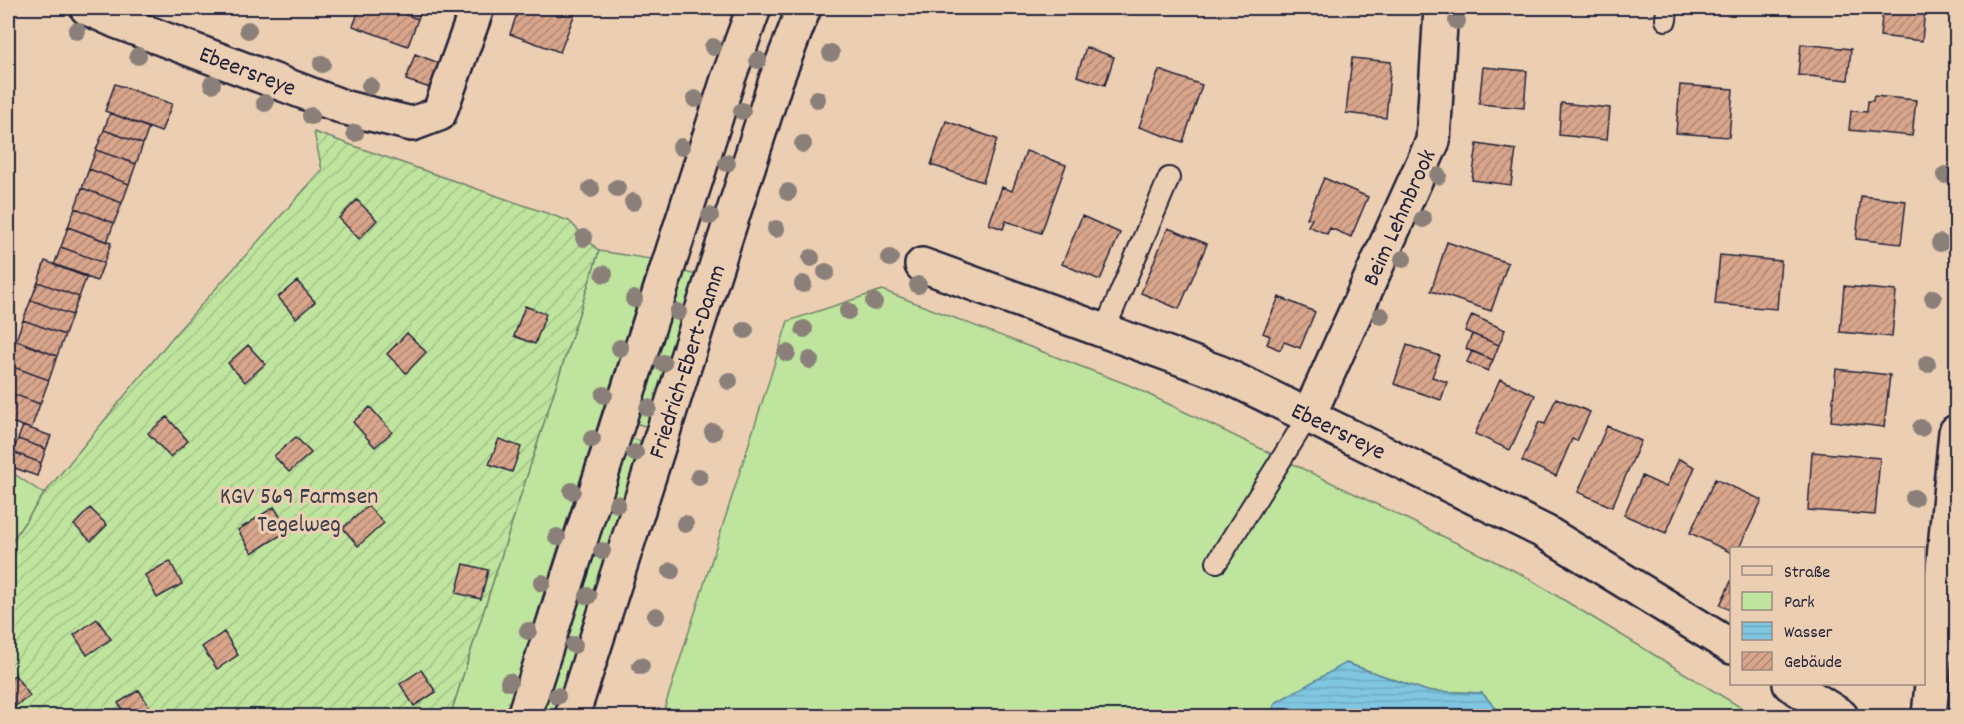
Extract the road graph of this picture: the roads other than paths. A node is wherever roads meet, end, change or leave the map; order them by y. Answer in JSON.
{"nodes":[{"id":1,"x":87,"y":8,"type":"edge"},
{"id":2,"x":477,"y":8,"type":"edge"},
{"id":3,"x":754,"y":8,"type":"edge"},
{"id":4,"x":804,"y":8,"type":"edge"},
{"id":5,"x":1441,"y":8,"type":"edge"},
{"id":6,"x":1170,"y":178,"type":"dead end"},
{"id":7,"x":922,"y":265,"type":"dead end"},
{"id":8,"x":1104,"y":331,"type":"junction"},
{"id":9,"x":1309,"y":415,"type":"junction"},
{"id":10,"x":1956,"y":432,"type":"edge"},
{"id":11,"x":1217,"y":562,"type":"dead end"},
{"id":12,"x":1730,"y":646,"type":"edge"},
{"id":13,"x":1792,"y":685,"type":"edge"},
{"id":14,"x":524,"y":717,"type":"edge"},
{"id":15,"x":572,"y":717,"type":"edge"},
{"id":16,"x":1841,"y":717,"type":"edge"},
{"id":17,"x":1929,"y":717,"type":"edge"}],
"edges":[{"from":1,"to":2,"type":"street","name":"Ebeersreye"},
{"from":3,"to":14,"type":"street","name":"Friedrich-Ebert-Damm"},
{"from":4,"to":15,"type":"street","name":"Friedrich-Ebert-Damm"},
{"from":5,"to":9,"type":"street","name":"Beim Lehmbrook"},
{"from":6,"to":8,"type":"lane"},
{"from":7,"to":8,"type":"street","name":"Ebeersreye"},
{"from":8,"to":9,"type":"street","name":"Ebeersreye"},
{"from":9,"to":11,"type":"lane"},
{"from":9,"to":12,"type":"street","name":"Ebeersreye"},
{"from":10,"to":17,"type":"street"},
{"from":13,"to":16,"type":"street"}]}
